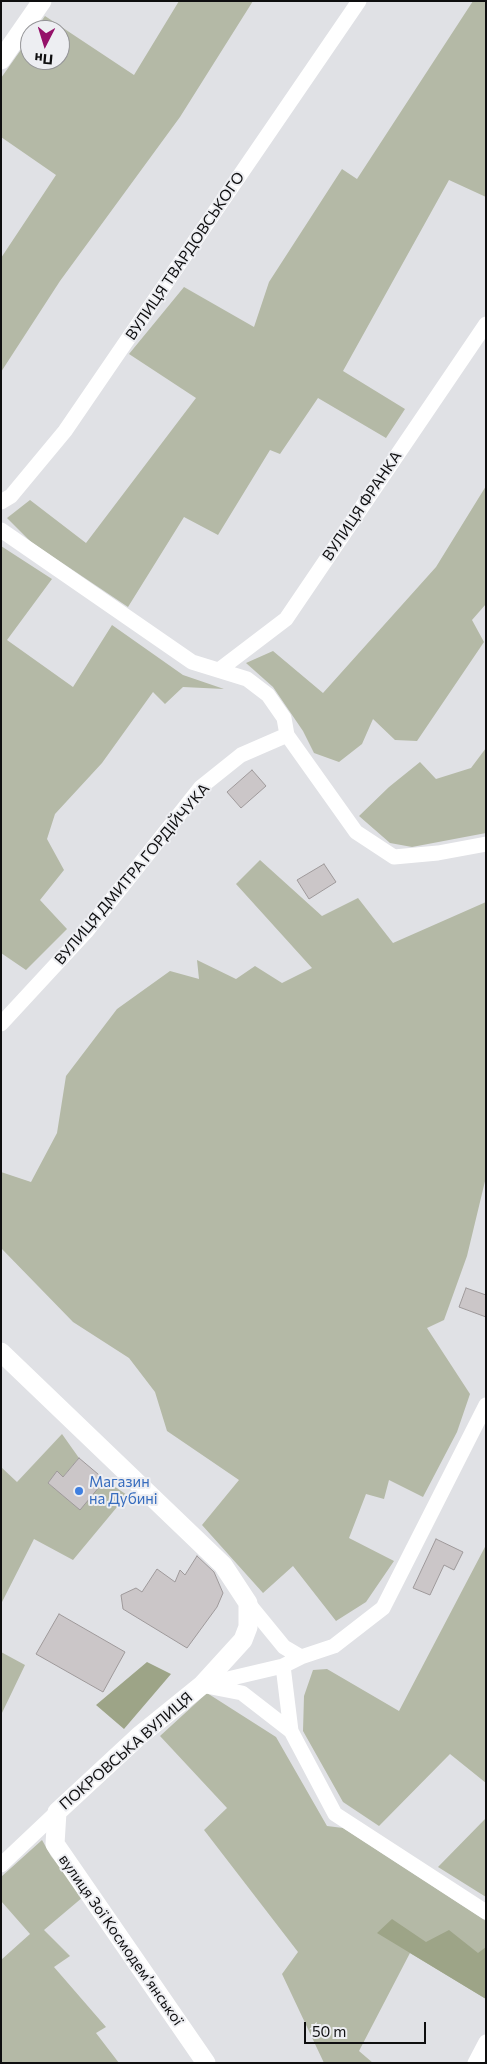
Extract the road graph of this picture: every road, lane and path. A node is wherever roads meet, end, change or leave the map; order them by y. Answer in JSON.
{"nodes":[{"id":1,"x":42,"y":1,"type":"edge"},
{"id":2,"x":359,"y":1,"type":"edge"},
{"id":3,"x":1,"y":60,"type":"edge"},
{"id":4,"x":486,"y":324,"type":"edge"},
{"id":5,"x":1,"y":502,"type":"edge"},
{"id":6,"x":1,"y":530,"type":"edge"},
{"id":7,"x":219,"y":670,"type":"junction"},
{"id":8,"x":286,"y":735,"type":"junction"},
{"id":9,"x":486,"y":844,"type":"edge"},
{"id":10,"x":1,"y":1024,"type":"edge"},
{"id":11,"x":1,"y":1352,"type":"edge"},
{"id":12,"x":486,"y":1405,"type":"edge"},
{"id":13,"x":248,"y":1603,"type":"junction"},
{"id":14,"x":301,"y":1657,"type":"junction"},
{"id":15,"x":284,"y":1666,"type":"junction"},
{"id":16,"x":202,"y":1685,"type":"junction"},
{"id":17,"x":291,"y":1731,"type":"junction"},
{"id":18,"x":57,"y":1812,"type":"junction"},
{"id":19,"x":1,"y":1865,"type":"edge"},
{"id":20,"x":486,"y":1912,"type":"edge"},
{"id":21,"x":486,"y":2042,"type":"edge"},
{"id":22,"x":206,"y":2063,"type":"edge"},
{"id":23,"x":475,"y":2063,"type":"edge"}],
"edges":[{"from":1,"to":3,"type":"street"},
{"from":2,"to":5,"type":"street","name":"ВУЛИЦЯ ТВАРДОВСЬКОГО"},
{"from":4,"to":7,"type":"street","name":"ВУЛИЦЯ ФРАНКА"},
{"from":6,"to":7,"type":"street"},
{"from":7,"to":8,"type":"street"},
{"from":8,"to":9,"type":"street"},
{"from":8,"to":10,"type":"street","name":"ВУЛИЦЯ ДМИТРА ГОРДІЙЧУКА"},
{"from":11,"to":13,"type":"street"},
{"from":12,"to":14,"type":"street","name":"ПОКРОВСЬКА ВУЛИЦЯ"},
{"from":13,"to":14,"type":"street"},
{"from":13,"to":16,"type":"street"},
{"from":14,"to":15,"type":"street","name":"ПОКРОВСЬКА ВУЛИЦЯ"},
{"from":15,"to":16,"type":"street","name":"ПОКРОВСЬКА ВУЛИЦЯ"},
{"from":15,"to":17,"type":"street"},
{"from":16,"to":17,"type":"street"},
{"from":16,"to":18,"type":"street","name":"ПОКРОВСЬКА ВУЛИЦЯ"},
{"from":17,"to":20,"type":"street"},
{"from":18,"to":19,"type":"street","name":"ПОКРОВСЬКА ВУЛИЦЯ"},
{"from":18,"to":22,"type":"street","name":"вулиця Зої Космодемʼянської"},
{"from":21,"to":23,"type":"street"}]}
